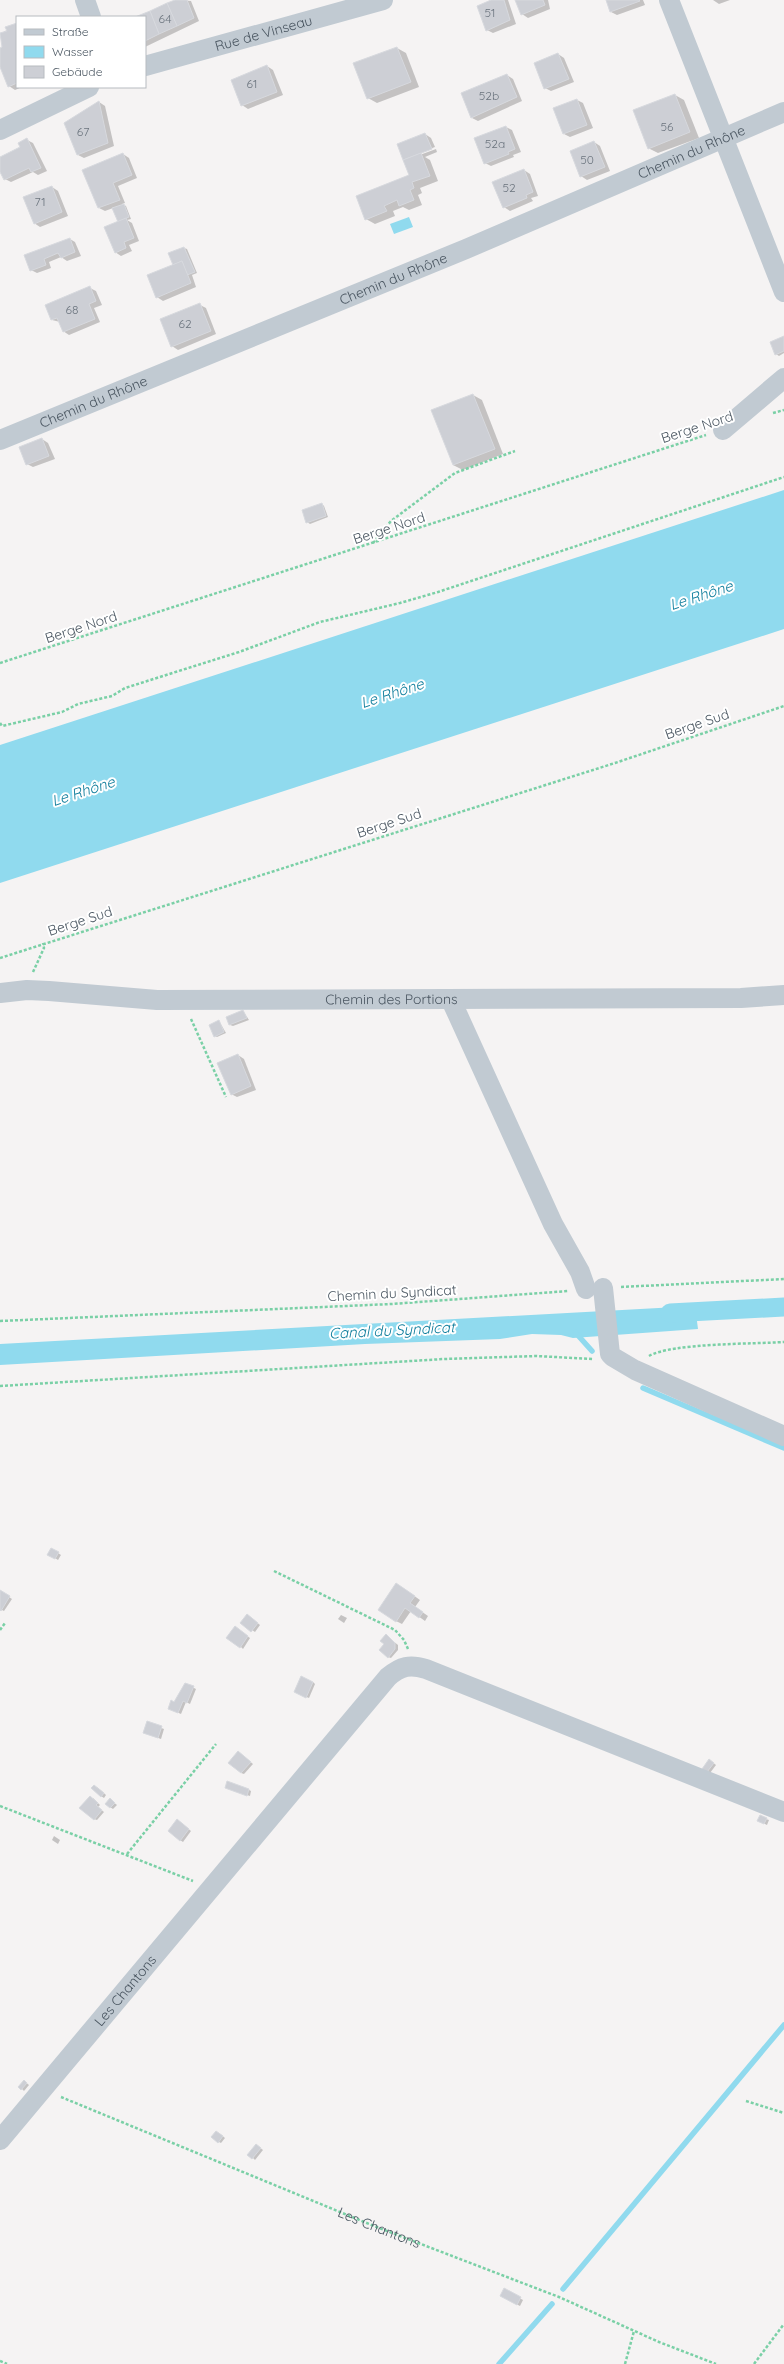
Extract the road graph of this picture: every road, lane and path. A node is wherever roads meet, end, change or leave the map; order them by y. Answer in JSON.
{"nodes":[{"id":1,"x":85,"y":0,"type":"edge"},
{"id":2,"x":382,"y":0,"type":"edge"},
{"id":3,"x":669,"y":0,"type":"edge"},
{"id":4,"x":91,"y":16,"type":"edge"},
{"id":5,"x":146,"y":66,"type":"edge"},
{"id":6,"x":87,"y":88,"type":"edge"},
{"id":7,"x":784,"y":112,"type":"edge"},
{"id":8,"x":0,"y":130,"type":"edge"},
{"id":9,"x":722,"y":138,"type":"junction"},
{"id":10,"x":784,"y":292,"type":"edge"},
{"id":11,"x":784,"y":378,"type":"edge"},
{"id":12,"x":784,"y":410,"type":"edge"},
{"id":13,"x":770,"y":414,"type":"dead end"},
{"id":14,"x":723,"y":430,"type":"joint"},
{"id":15,"x":0,"y":440,"type":"edge"},
{"id":16,"x":515,"y":451,"type":"dead end"},
{"id":17,"x":784,"y":477,"type":"edge"},
{"id":18,"x":373,"y":544,"type":"junction"},
{"id":19,"x":0,"y":663,"type":"edge"},
{"id":20,"x":784,"y":706,"type":"edge"},
{"id":21,"x":0,"y":723,"type":"edge"},
{"id":22,"x":43,"y":943,"type":"junction"},
{"id":23,"x":0,"y":958,"type":"edge"},
{"id":24,"x":27,"y":990,"type":"junction"},
{"id":25,"x":0,"y":993,"type":"edge"},
{"id":26,"x":784,"y":995,"type":"edge"},
{"id":27,"x":183,"y":1000,"type":"junction"},
{"id":28,"x":451,"y":1000,"type":"junction"},
{"id":29,"x":226,"y":1097,"type":"dead end"},
{"id":30,"x":784,"y":1279,"type":"edge"},
{"id":31,"x":598,"y":1291,"type":"junction"},
{"id":32,"x":0,"y":1321,"type":"edge"},
{"id":33,"x":784,"y":1342,"type":"edge"},
{"id":34,"x":610,"y":1354,"type":"junction"},
{"id":35,"x":635,"y":1370,"type":"junction"},
{"id":36,"x":0,"y":1386,"type":"edge"},
{"id":37,"x":784,"y":1436,"type":"edge"},
{"id":38,"x":274,"y":1571,"type":"dead end"},
{"id":39,"x":5,"y":1623,"type":"dead end"},
{"id":40,"x":0,"y":1630,"type":"edge"},
{"id":41,"x":409,"y":1665,"type":"junction"},
{"id":42,"x":216,"y":1744,"type":"dead end"},
{"id":43,"x":0,"y":1806,"type":"edge"},
{"id":44,"x":784,"y":1812,"type":"edge"},
{"id":45,"x":127,"y":1854,"type":"junction"},
{"id":46,"x":208,"y":1893,"type":"junction"},
{"id":47,"x":44,"y":2089,"type":"junction"},
{"id":48,"x":746,"y":2101,"type":"dead end"},
{"id":49,"x":784,"y":2113,"type":"edge"},
{"id":50,"x":0,"y":2140,"type":"edge"},
{"id":51,"x":784,"y":2324,"type":"edge"},
{"id":52,"x":634,"y":2331,"type":"junction"},
{"id":53,"x":0,"y":2361,"type":"edge"},
{"id":54,"x":7,"y":2364,"type":"edge"},
{"id":55,"x":624,"y":2364,"type":"edge"},
{"id":56,"x":716,"y":2364,"type":"edge"},
{"id":57,"x":754,"y":2364,"type":"edge"}],
"edges":[{"from":1,"to":4,"type":"street"},
{"from":2,"to":5,"type":"street","name":"Rue de Vinseau"},
{"from":3,"to":9,"type":"street"},
{"from":6,"to":8,"type":"street"},
{"from":7,"to":9,"type":"street","name":"Chemin du Rhône"},
{"from":9,"to":10,"type":"street"},
{"from":9,"to":15,"type":"street","name":"Chemin du Rhône"},
{"from":11,"to":14,"type":"street"},
{"from":12,"to":13,"type":"path"},
{"from":14,"to":18,"type":"path","name":"Berge Nord"},
{"from":16,"to":18,"type":"path"},
{"from":17,"to":21,"type":"path"},
{"from":18,"to":19,"type":"path","name":"Berge Nord"},
{"from":20,"to":22,"type":"path","name":"Berge Sud"},
{"from":22,"to":23,"type":"path","name":"Berge Sud"},
{"from":22,"to":24,"type":"path"},
{"from":24,"to":25,"type":"street","name":"Chemin des Portions"},
{"from":24,"to":27,"type":"street","name":"Chemin des Portions"},
{"from":26,"to":28,"type":"street","name":"Chemin des Portions"},
{"from":27,"to":28,"type":"street","name":"Chemin des Portions"},
{"from":27,"to":29,"type":"path"},
{"from":28,"to":31,"type":"street"},
{"from":30,"to":31,"type":"path","name":"Chemin du Syndicat"},
{"from":31,"to":32,"type":"path","name":"Chemin du Syndicat"},
{"from":31,"to":34,"type":"street"},
{"from":33,"to":35,"type":"path"},
{"from":34,"to":35,"type":"street"},
{"from":34,"to":36,"type":"path"},
{"from":35,"to":37,"type":"street"},
{"from":38,"to":41,"type":"path"},
{"from":39,"to":40,"type":"path"},
{"from":41,"to":44,"type":"street"},
{"from":41,"to":46,"type":"street","name":"Les Chantons"},
{"from":42,"to":45,"type":"path"},
{"from":43,"to":45,"type":"path"},
{"from":45,"to":46,"type":"path"},
{"from":46,"to":47,"type":"street","name":"Les Chantons"},
{"from":47,"to":50,"type":"street","name":"Les Chantons"},
{"from":47,"to":52,"type":"path","name":"Les Chantons"},
{"from":48,"to":49,"type":"path"},
{"from":51,"to":57,"type":"path"},
{"from":52,"to":55,"type":"path"},
{"from":52,"to":56,"type":"path","name":"Les Chantons"},
{"from":53,"to":54,"type":"path"}]}
